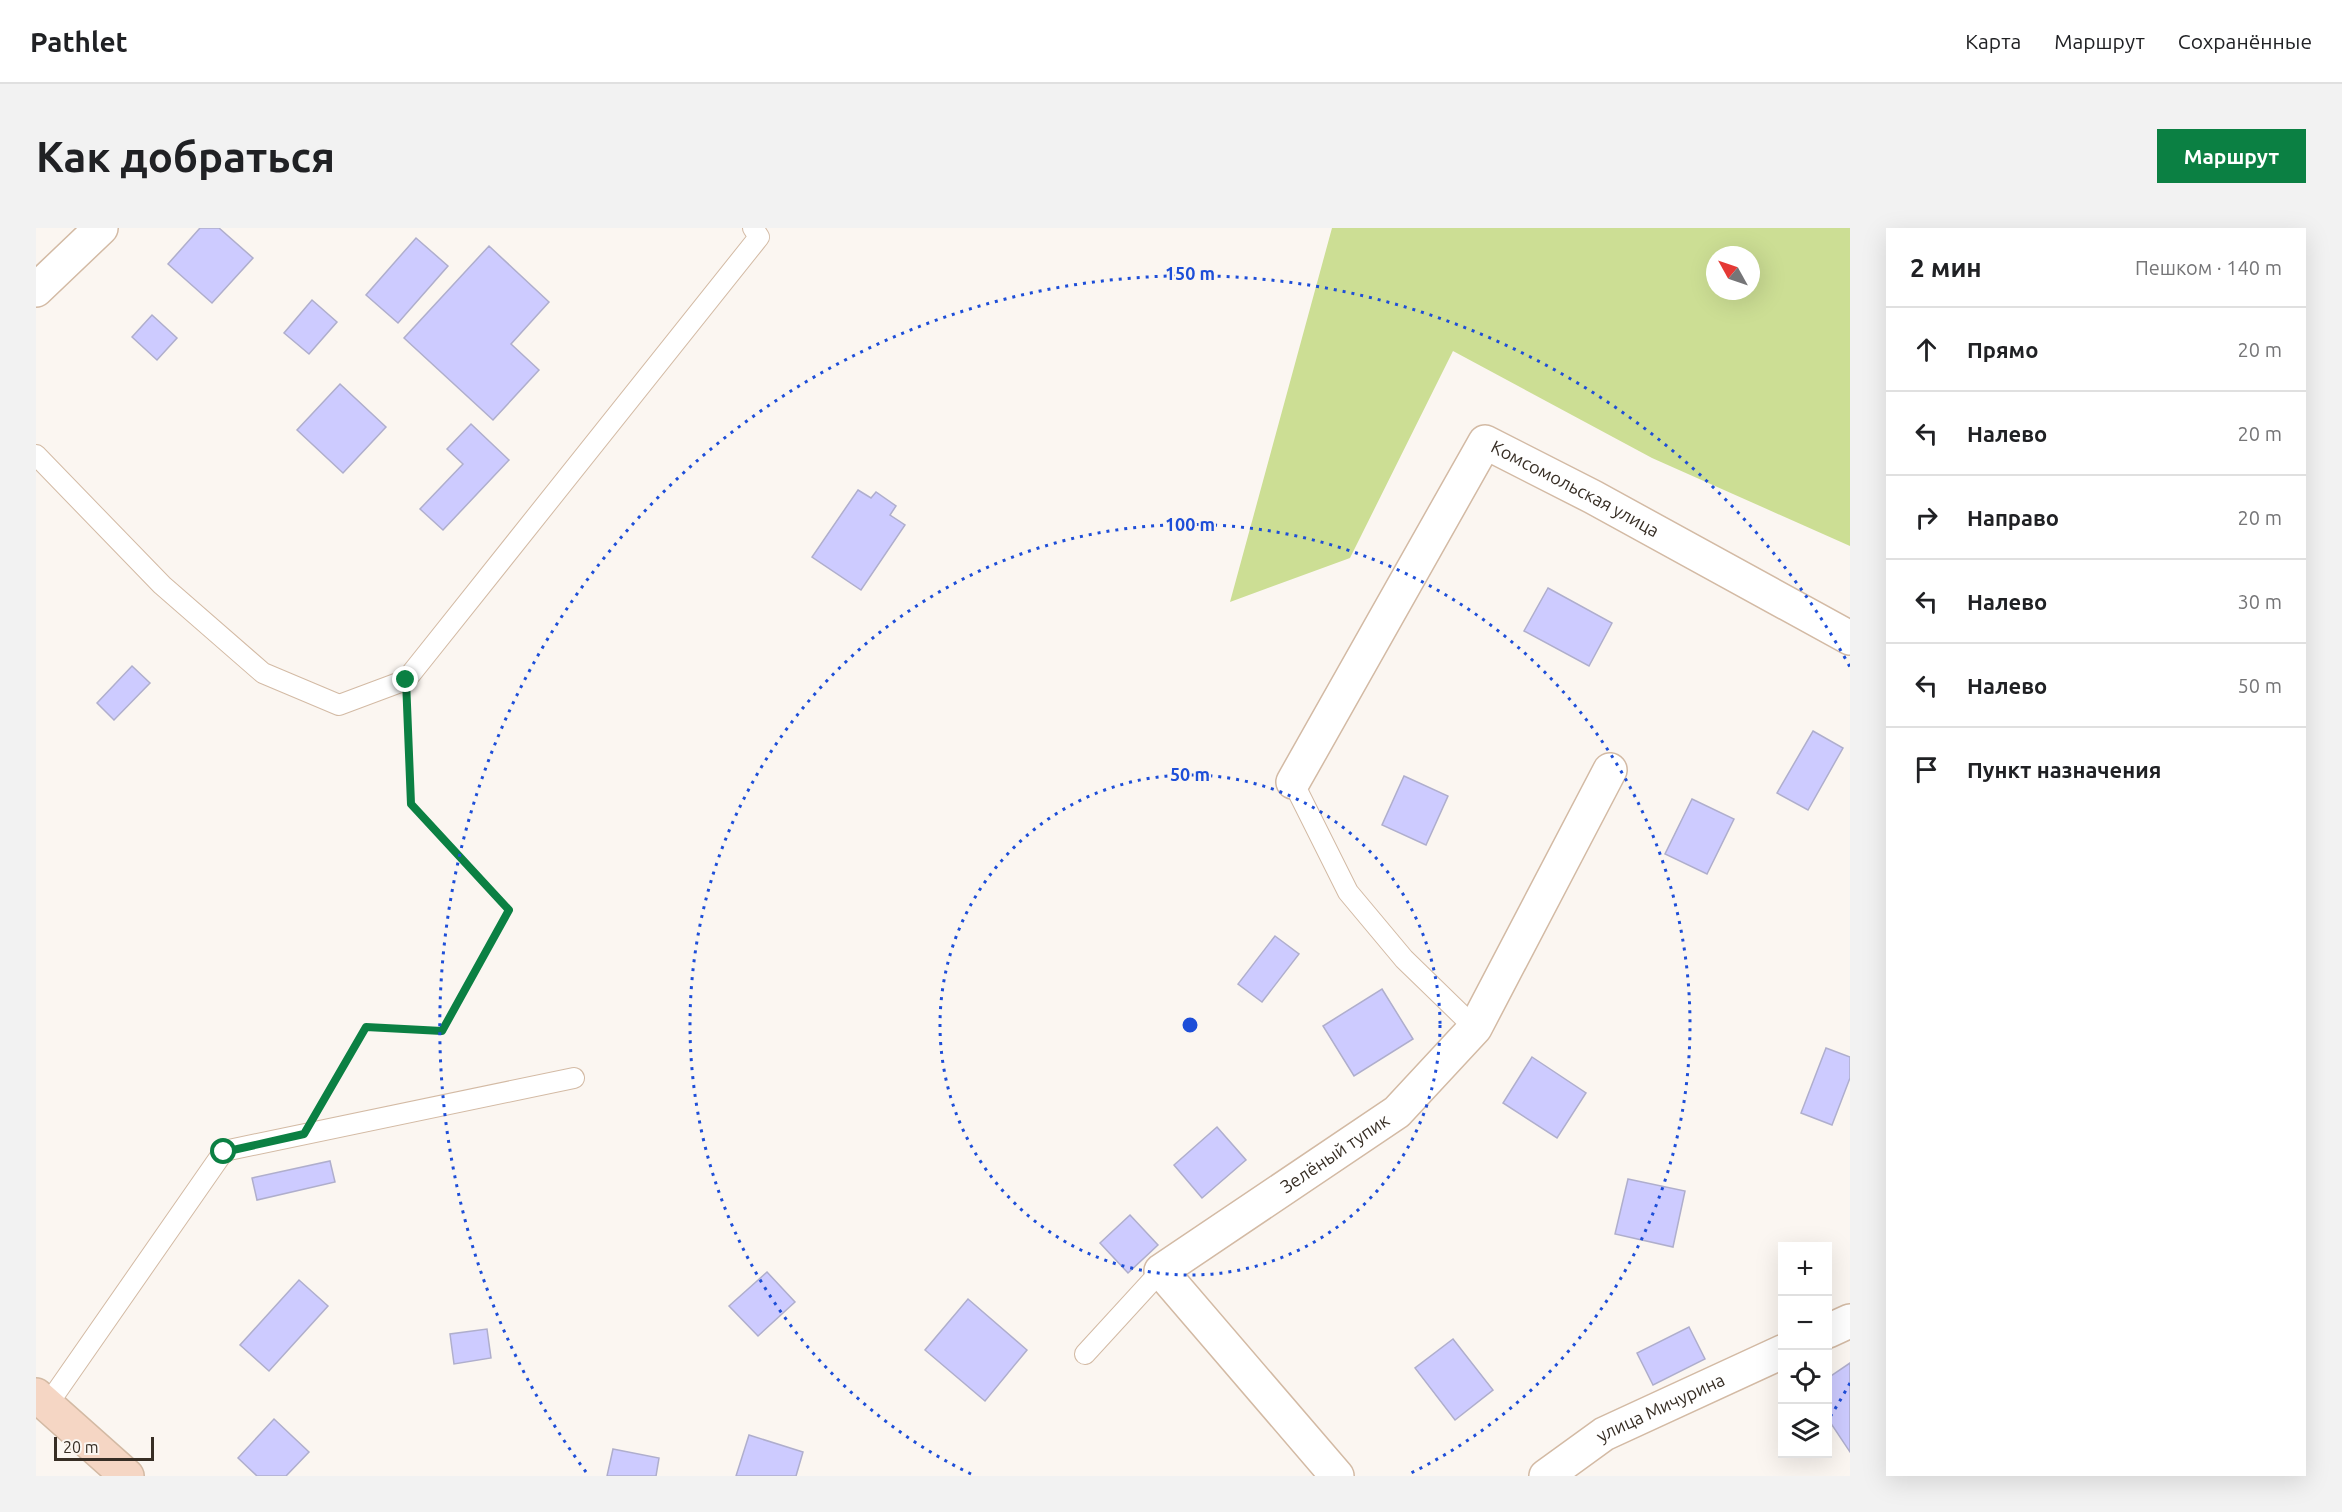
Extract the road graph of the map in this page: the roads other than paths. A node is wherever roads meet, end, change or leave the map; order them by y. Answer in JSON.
{"nodes":[{"id":1,"x":101,"y":228,"type":"edge"},
{"id":2,"x":753,"y":228,"type":"edge"},
{"id":3,"x":36,"y":290,"type":"edge"},
{"id":4,"x":36,"y":455,"type":"edge"},
{"id":5,"x":1850,"y":638,"type":"edge"},
{"id":6,"x":1610,"y":770,"type":"dead end"},
{"id":7,"x":1293,"y":782,"type":"joint"},
{"id":8,"x":1475,"y":1028,"type":"junction"},
{"id":9,"x":574,"y":1078,"type":"dead end"},
{"id":10,"x":1161,"y":1271,"type":"junction"},
{"id":11,"x":1850,"y":1321,"type":"edge"},
{"id":12,"x":1832,"y":1329,"type":"edge"},
{"id":13,"x":1085,"y":1354,"type":"dead end"},
{"id":14,"x":1778,"y":1354,"type":"edge"},
{"id":15,"x":42,"y":1400,"type":"edge"},
{"id":16,"x":127,"y":1476,"type":"edge"},
{"id":17,"x":1337,"y":1476,"type":"edge"},
{"id":18,"x":1545,"y":1476,"type":"edge"}],
"edges":[{"from":1,"to":3,"type":"street"},
{"from":2,"to":4,"type":"lane"},
{"from":5,"to":7,"type":"street","name":"Комсомольская улица"},
{"from":6,"to":8,"type":"street","name":"Зелёный тупик"},
{"from":7,"to":8,"type":"lane"},
{"from":8,"to":10,"type":"street","name":"Зелёный тупик"},
{"from":9,"to":15,"type":"lane"},
{"from":10,"to":13,"type":"lane"},
{"from":10,"to":17,"type":"street"},
{"from":11,"to":12,"type":"street"},
{"from":14,"to":18,"type":"street","name":"улица Мичурина"},
{"from":15,"to":16,"type":"street"}]}
